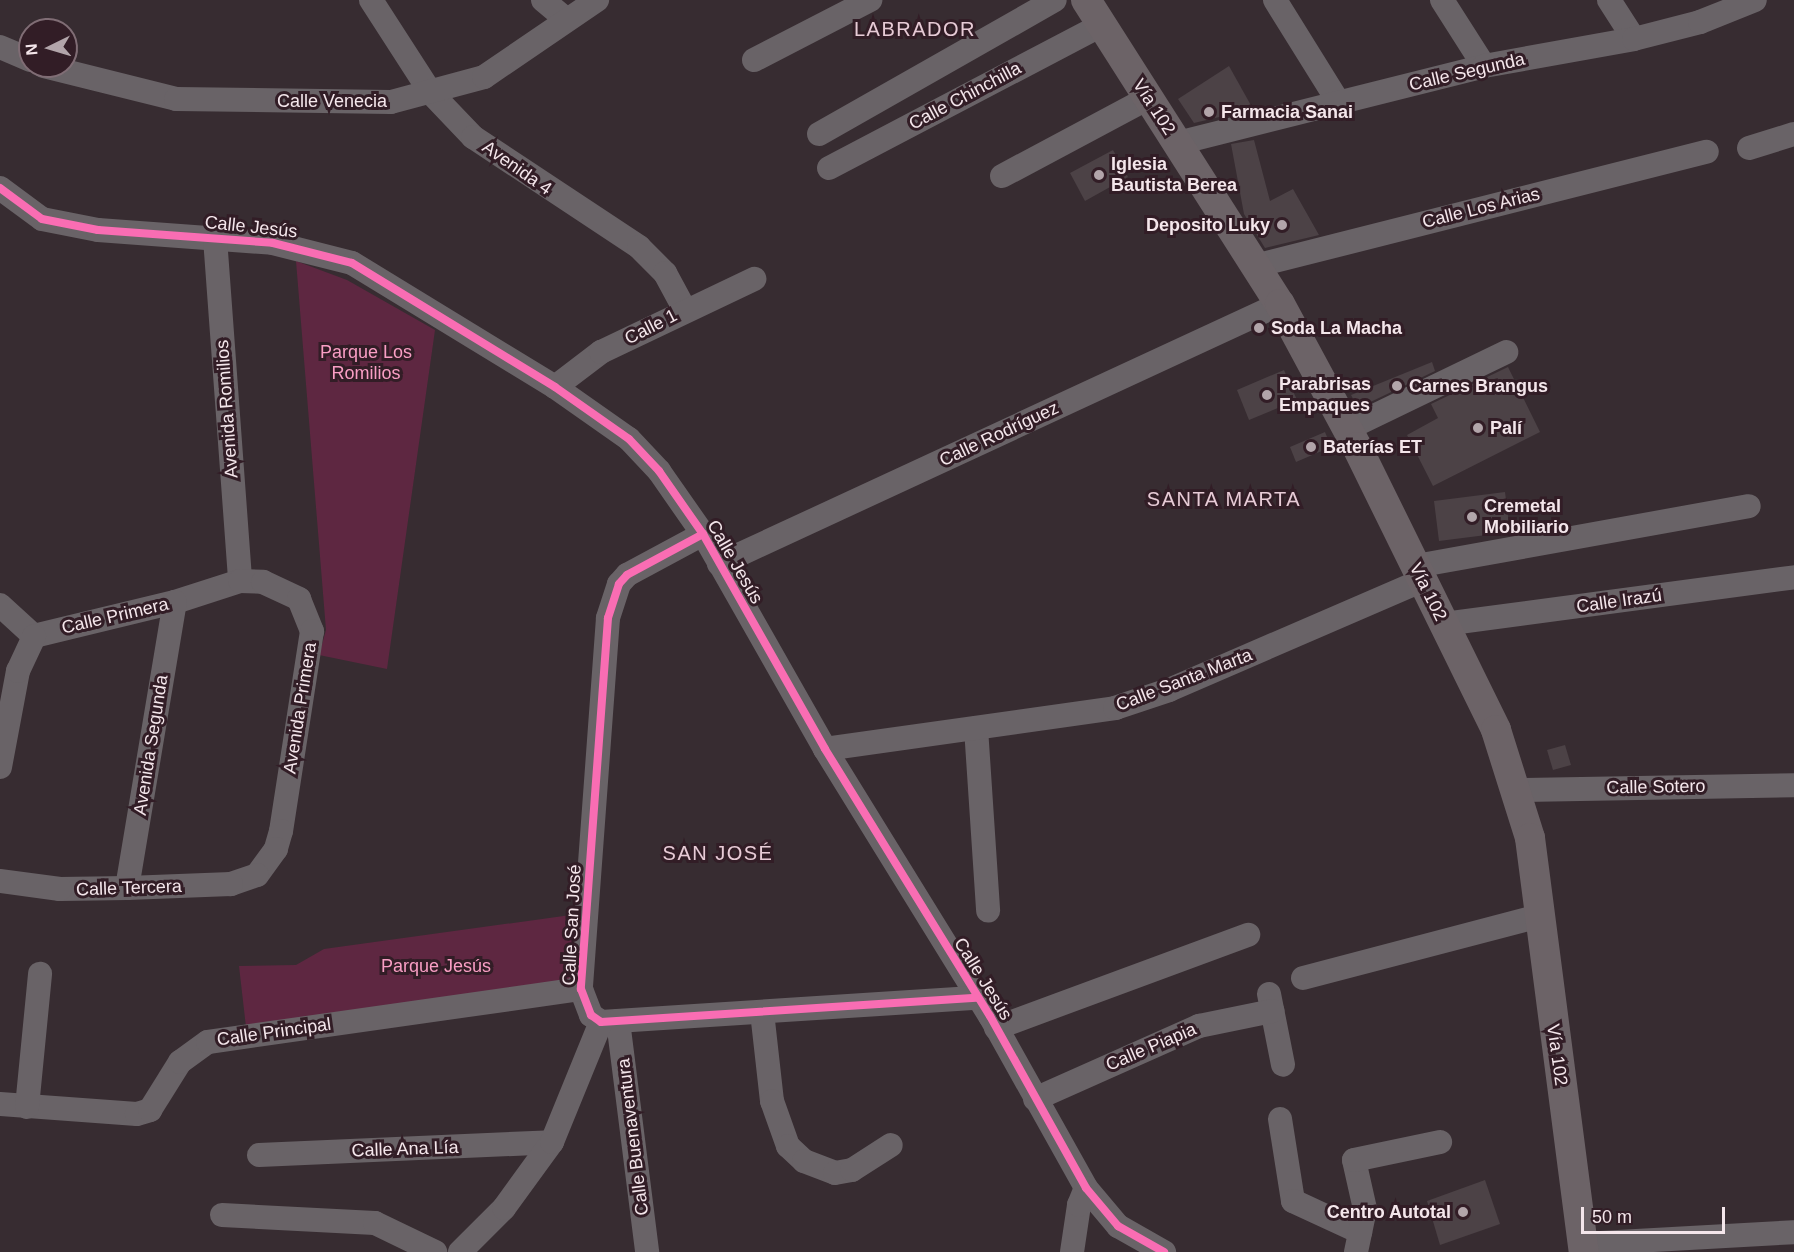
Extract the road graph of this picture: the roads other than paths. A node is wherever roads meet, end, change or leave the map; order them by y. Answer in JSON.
{"nodes":[{"id":1,"x":371,"y":0,"type":"edge"},
{"id":2,"x":543,"y":0,"type":"edge"},
{"id":3,"x":597,"y":0,"type":"edge"},
{"id":4,"x":870,"y":0,"type":"edge"},
{"id":5,"x":1055,"y":0,"type":"edge"},
{"id":6,"x":1275,"y":0,"type":"edge"},
{"id":7,"x":1442,"y":0,"type":"edge"},
{"id":8,"x":1609,"y":0,"type":"edge"},
{"id":9,"x":1755,"y":0,"type":"edge"},
{"id":10,"x":1093,"y":12,"type":"edge"},
{"id":11,"x":566,"y":19,"type":"junction"},
{"id":12,"x":1634,"y":39,"type":"junction"},
{"id":13,"x":0,"y":47,"type":"edge"},
{"id":14,"x":18,"y":55,"type":"edge"},
{"id":15,"x":754,"y":60,"type":"dead end"},
{"id":16,"x":1484,"y":66,"type":"junction"},
{"id":17,"x":78,"y":74,"type":"edge"},
{"id":18,"x":430,"y":93,"type":"junction"},
{"id":19,"x":1148,"y":98,"type":"junction"},
{"id":20,"x":1339,"y":103,"type":"junction"},
{"id":21,"x":819,"y":134,"type":"dead end"},
{"id":22,"x":1794,"y":134,"type":"edge"},
{"id":23,"x":1178,"y":143,"type":"junction"},
{"id":24,"x":1749,"y":148,"type":"dead end"},
{"id":25,"x":1707,"y":152,"type":"dead end"},
{"id":26,"x":830,"y":168,"type":"dead end"},
{"id":27,"x":1002,"y":177,"type":"dead end"},
{"id":28,"x":0,"y":188,"type":"edge"},
{"id":29,"x":215,"y":238,"type":"junction"},
{"id":30,"x":1255,"y":266,"type":"junction"},
{"id":31,"x":754,"y":279,"type":"dead end"},
{"id":32,"x":1280,"y":304,"type":"junction"},
{"id":33,"x":685,"y":310,"type":"junction"},
{"id":34,"x":1506,"y":352,"type":"dead end"},
{"id":35,"x":555,"y":387,"type":"junction"},
{"id":36,"x":1347,"y":429,"type":"junction"},
{"id":37,"x":1749,"y":506,"type":"dead end"},
{"id":38,"x":703,"y":534,"type":"junction"},
{"id":39,"x":719,"y":564,"type":"junction"},
{"id":40,"x":1419,"y":573,"type":"junction"},
{"id":41,"x":1794,"y":577,"type":"edge"},
{"id":42,"x":240,"y":581,"type":"junction"},
{"id":43,"x":175,"y":602,"type":"junction"},
{"id":44,"x":0,"y":605,"type":"edge"},
{"id":45,"x":1444,"y":624,"type":"junction"},
{"id":46,"x":34,"y":636,"type":"junction"},
{"id":47,"x":976,"y":728,"type":"junction"},
{"id":48,"x":2,"y":736,"type":"edge"},
{"id":49,"x":825,"y":749,"type":"junction"},
{"id":50,"x":0,"y":767,"type":"edge"},
{"id":51,"x":1794,"y":785,"type":"edge"},
{"id":52,"x":1518,"y":790,"type":"junction"},
{"id":53,"x":257,"y":875,"type":"joint"},
{"id":54,"x":0,"y":881,"type":"edge"},
{"id":55,"x":128,"y":888,"type":"junction"},
{"id":56,"x":988,"y":911,"type":"dead end"},
{"id":57,"x":1539,"y":916,"type":"junction"},
{"id":58,"x":1248,"y":935,"type":"dead end"},
{"id":59,"x":40,"y":974,"type":"dead end"},
{"id":60,"x":1303,"y":978,"type":"dead end"},
{"id":61,"x":581,"y":989,"type":"junction"},
{"id":62,"x":976,"y":998,"type":"junction"},
{"id":63,"x":762,"y":1012,"type":"junction"},
{"id":64,"x":610,"y":1022,"type":"junction"},
{"id":65,"x":996,"y":1028,"type":"junction"},
{"id":66,"x":1283,"y":1065,"type":"dead end"},
{"id":67,"x":1035,"y":1099,"type":"junction"},
{"id":68,"x":0,"y":1104,"type":"edge"},
{"id":69,"x":27,"y":1107,"type":"junction"},
{"id":70,"x":1280,"y":1119,"type":"dead end"},
{"id":71,"x":552,"y":1142,"type":"junction"},
{"id":72,"x":1440,"y":1142,"type":"dead end"},
{"id":73,"x":891,"y":1145,"type":"dead end"},
{"id":74,"x":259,"y":1155,"type":"dead end"},
{"id":75,"x":1086,"y":1188,"type":"junction"},
{"id":76,"x":222,"y":1215,"type":"dead end"},
{"id":77,"x":1794,"y":1232,"type":"edge"},
{"id":78,"x":1358,"y":1242,"type":"edge"},
{"id":79,"x":1583,"y":1248,"type":"edge"},
{"id":80,"x":435,"y":1252,"type":"edge"},
{"id":81,"x":460,"y":1252,"type":"edge"},
{"id":82,"x":647,"y":1252,"type":"edge"},
{"id":83,"x":1072,"y":1252,"type":"edge"},
{"id":84,"x":1164,"y":1252,"type":"edge"}],
"edges":[{"from":1,"to":18,"type":"street","name":"Avenida 4"},
{"from":2,"to":11,"type":"street"},
{"from":3,"to":11,"type":"street","name":"Calle Venecia"},
{"from":4,"to":15,"type":"street"},
{"from":5,"to":21,"type":"street"},
{"from":6,"to":20,"type":"street"},
{"from":7,"to":16,"type":"street"},
{"from":8,"to":12,"type":"street"},
{"from":9,"to":12,"type":"street","name":"Calle Segunda"},
{"from":10,"to":19,"type":"main road","name":"Vía 102"},
{"from":10,"to":26,"type":"street","name":"Calle Chinchilla"},
{"from":11,"to":18,"type":"street","name":"Calle Venecia"},
{"from":12,"to":16,"type":"street","name":"Calle Segunda"},
{"from":13,"to":14,"type":"street"},
{"from":16,"to":20,"type":"street","name":"Calle Segunda"},
{"from":17,"to":18,"type":"street","name":"Calle Venecia"},
{"from":18,"to":33,"type":"street","name":"Avenida 4"},
{"from":19,"to":23,"type":"main road","name":"Vía 102"},
{"from":19,"to":27,"type":"street"},
{"from":20,"to":23,"type":"street","name":"Calle Segunda"},
{"from":22,"to":24,"type":"street"},
{"from":23,"to":30,"type":"main road","name":"Vía 102"},
{"from":25,"to":30,"type":"street","name":"Calle Los Arias"},
{"from":28,"to":29,"type":"street","name":"Calle Jesús"},
{"from":29,"to":35,"type":"street","name":"Calle Jesús"},
{"from":29,"to":42,"type":"street","name":"Avenida Romilios"},
{"from":30,"to":32,"type":"main road","name":"Vía 102"},
{"from":31,"to":33,"type":"street","name":"Calle 1"},
{"from":32,"to":36,"type":"main road","name":"Vía 102"},
{"from":32,"to":39,"type":"street","name":"Calle Rodríguez"},
{"from":33,"to":35,"type":"street","name":"Calle 1"},
{"from":34,"to":36,"type":"street"},
{"from":35,"to":38,"type":"street","name":"Calle Jesús"},
{"from":36,"to":40,"type":"main road","name":"Vía 102"},
{"from":37,"to":40,"type":"street","name":"Calle Santa Marta"},
{"from":38,"to":39,"type":"street","name":"Calle Jesús"},
{"from":38,"to":61,"type":"street","name":"Calle San José"},
{"from":39,"to":49,"type":"street","name":"Calle Jesús"},
{"from":40,"to":45,"type":"main road","name":"Vía 102"},
{"from":40,"to":47,"type":"street","name":"Calle Santa Marta"},
{"from":41,"to":45,"type":"street","name":"Calle Irazú"},
{"from":42,"to":43,"type":"street","name":"Calle Primera"},
{"from":42,"to":53,"type":"street","name":"Avenida Primera"},
{"from":43,"to":46,"type":"street","name":"Calle Primera"},
{"from":43,"to":55,"type":"street","name":"Avenida Segunda"},
{"from":44,"to":46,"type":"street"},
{"from":45,"to":52,"type":"main road","name":"Vía 102"},
{"from":46,"to":48,"type":"street"},
{"from":47,"to":49,"type":"street","name":"Calle Santa Marta"},
{"from":47,"to":56,"type":"street"},
{"from":48,"to":50,"type":"street"},
{"from":49,"to":62,"type":"street","name":"Calle Jesús"},
{"from":51,"to":52,"type":"street","name":"Calle Sotero"},
{"from":52,"to":57,"type":"main road","name":"Vía 102"},
{"from":53,"to":55,"type":"street","name":"Calle Tercera"},
{"from":54,"to":55,"type":"street","name":"Calle Tercera"},
{"from":57,"to":60,"type":"street"},
{"from":57,"to":79,"type":"main road","name":"Vía 102"},
{"from":58,"to":65,"type":"street"},
{"from":59,"to":69,"type":"street"},
{"from":61,"to":64,"type":"street","name":"Calle San José"},
{"from":61,"to":69,"type":"street","name":"Calle Principal"},
{"from":62,"to":63,"type":"street"},
{"from":62,"to":65,"type":"street","name":"Calle Jesús"},
{"from":63,"to":64,"type":"street"},
{"from":63,"to":73,"type":"street"},
{"from":64,"to":71,"type":"street"},
{"from":64,"to":82,"type":"street","name":"Calle Buenaventura"},
{"from":65,"to":67,"type":"street","name":"Calle Jesús"},
{"from":66,"to":67,"type":"street","name":"Calle Piapia"},
{"from":67,"to":75,"type":"street","name":"Calle Jesús"},
{"from":68,"to":69,"type":"street","name":"Calle Principal"},
{"from":70,"to":78,"type":"street"},
{"from":71,"to":74,"type":"street","name":"Calle Ana Lía"},
{"from":71,"to":81,"type":"street"},
{"from":72,"to":78,"type":"street"},
{"from":75,"to":83,"type":"street"},
{"from":75,"to":84,"type":"street","name":"Calle Jesús"},
{"from":76,"to":80,"type":"street"},
{"from":77,"to":79,"type":"street"}]}
